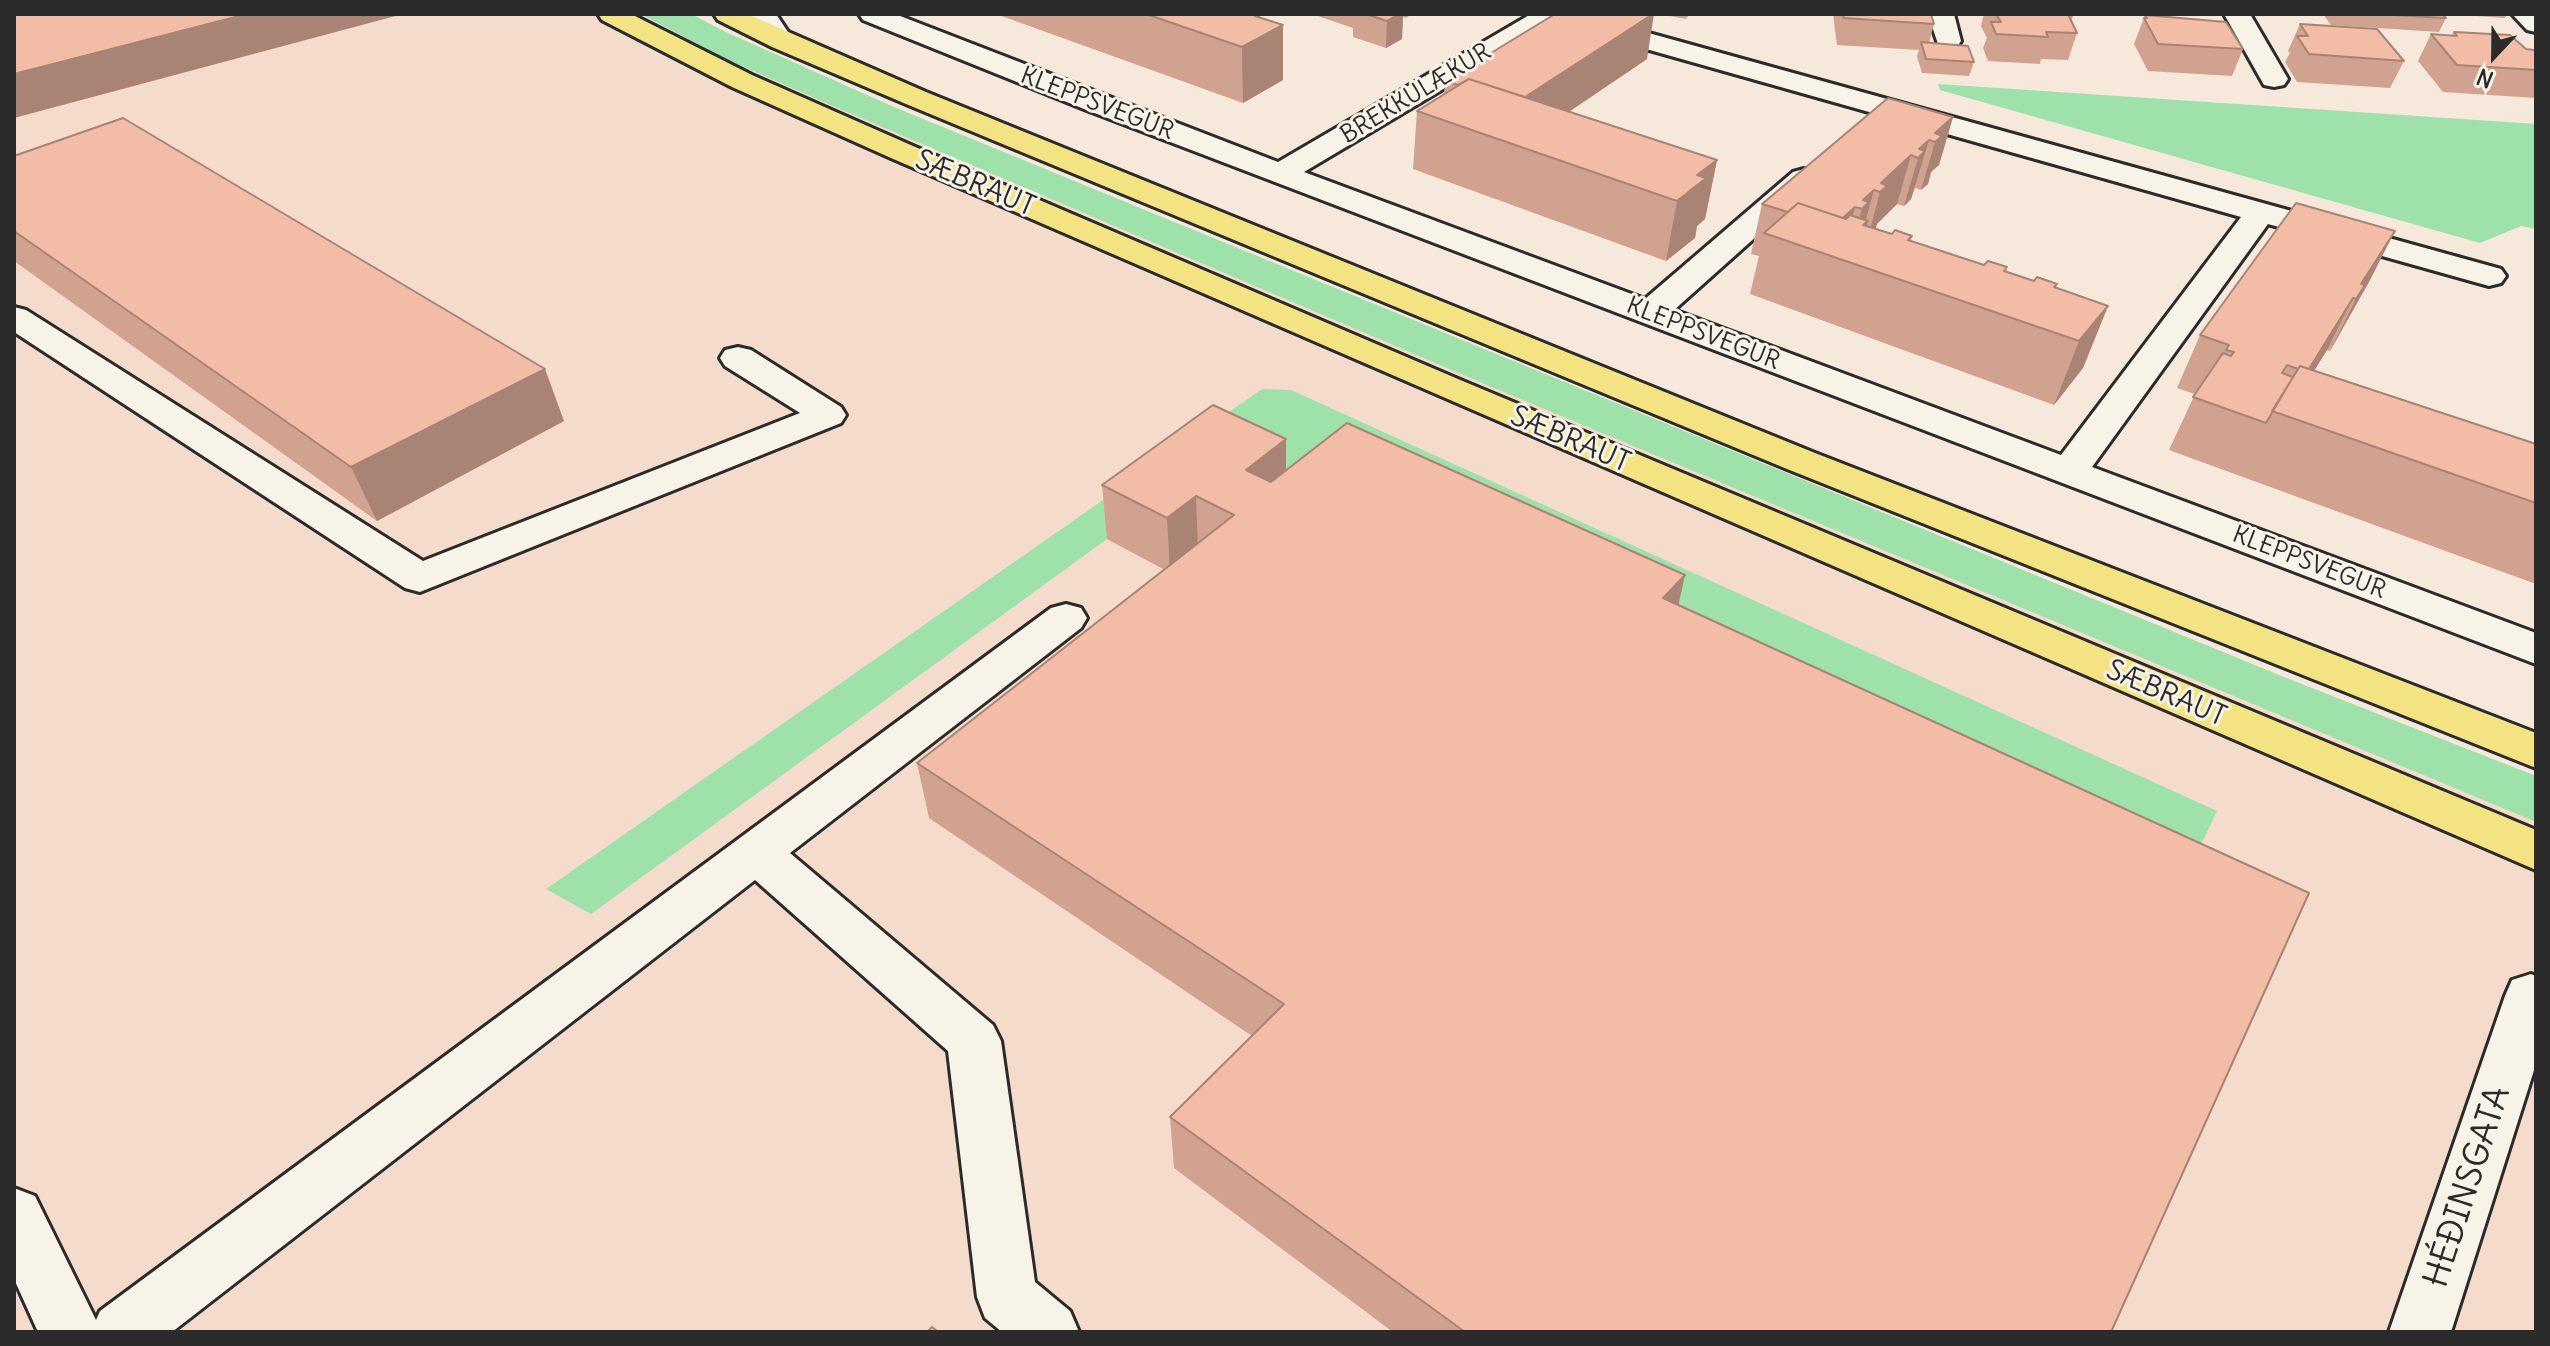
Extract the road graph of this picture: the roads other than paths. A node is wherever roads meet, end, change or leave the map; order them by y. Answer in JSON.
{"nodes":[{"id":1,"x":611,"y":14,"type":"edge"},
{"id":2,"x":727,"y":14,"type":"edge"},
{"id":3,"x":872,"y":14,"type":"edge"},
{"id":4,"x":1550,"y":14,"type":"edge"},
{"id":5,"x":1941,"y":14,"type":"edge"},
{"id":6,"x":2237,"y":14,"type":"edge"},
{"id":7,"x":2525,"y":14,"type":"edge"},
{"id":8,"x":2536,"y":24,"type":"edge"},
{"id":9,"x":772,"y":28,"type":"edge"},
{"id":10,"x":1948,"y":41,"type":"edge"},
{"id":11,"x":2274,"y":79,"type":"dead end"},
{"id":12,"x":1827,"y":159,"type":"edge"},
{"id":13,"x":1281,"y":173,"type":"junction"},
{"id":14,"x":2261,"y":212,"type":"junction"},
{"id":15,"x":2489,"y":276,"type":"dead end"},
{"id":16,"x":1650,"y":313,"type":"junction"},
{"id":17,"x":14,"y":317,"type":"edge"},
{"id":18,"x":738,"y":358,"type":"dead end"},
{"id":19,"x":2068,"y":472,"type":"junction"},
{"id":20,"x":1066,"y":618,"type":"dead end"},
{"id":21,"x":2536,"y":649,"type":"edge"},
{"id":22,"x":2536,"y":751,"type":"edge"},
{"id":23,"x":2536,"y":851,"type":"edge"},
{"id":24,"x":756,"y":852,"type":"junction"},
{"id":25,"x":2531,"y":996,"type":"dead end"},
{"id":26,"x":14,"y":1215,"type":"edge"},
{"id":27,"x":70,"y":1332,"type":"edge"},
{"id":28,"x":122,"y":1332,"type":"edge"},
{"id":29,"x":1048,"y":1332,"type":"edge"},
{"id":30,"x":2420,"y":1332,"type":"edge"}],
"edges":[{"from":1,"to":23,"type":"main road","name":"SÆBRAUT"},
{"from":2,"to":9,"type":"main road","name":"SÆBRAUT"},
{"from":3,"to":13,"type":"street","name":"KLEPPSVEGUR"},
{"from":4,"to":13,"type":"street","name":"BREKKULÆKUR"},
{"from":4,"to":14,"type":"street"},
{"from":5,"to":10,"type":"street"},
{"from":6,"to":11,"type":"street"},
{"from":7,"to":8,"type":"street"},
{"from":9,"to":22,"type":"main road","name":"SÆBRAUT"},
{"from":12,"to":16,"type":"street"},
{"from":13,"to":16,"type":"street","name":"KLEPPSVEGUR"},
{"from":14,"to":15,"type":"street"},
{"from":14,"to":19,"type":"street"},
{"from":16,"to":19,"type":"street","name":"KLEPPSVEGUR"},
{"from":17,"to":18,"type":"street"},
{"from":19,"to":21,"type":"street","name":"KLEPPSVEGUR"},
{"from":20,"to":24,"type":"street"},
{"from":24,"to":28,"type":"street"},
{"from":24,"to":29,"type":"street"},
{"from":25,"to":30,"type":"street","name":"HÉÐINSGATA"},
{"from":26,"to":27,"type":"street"}]}
